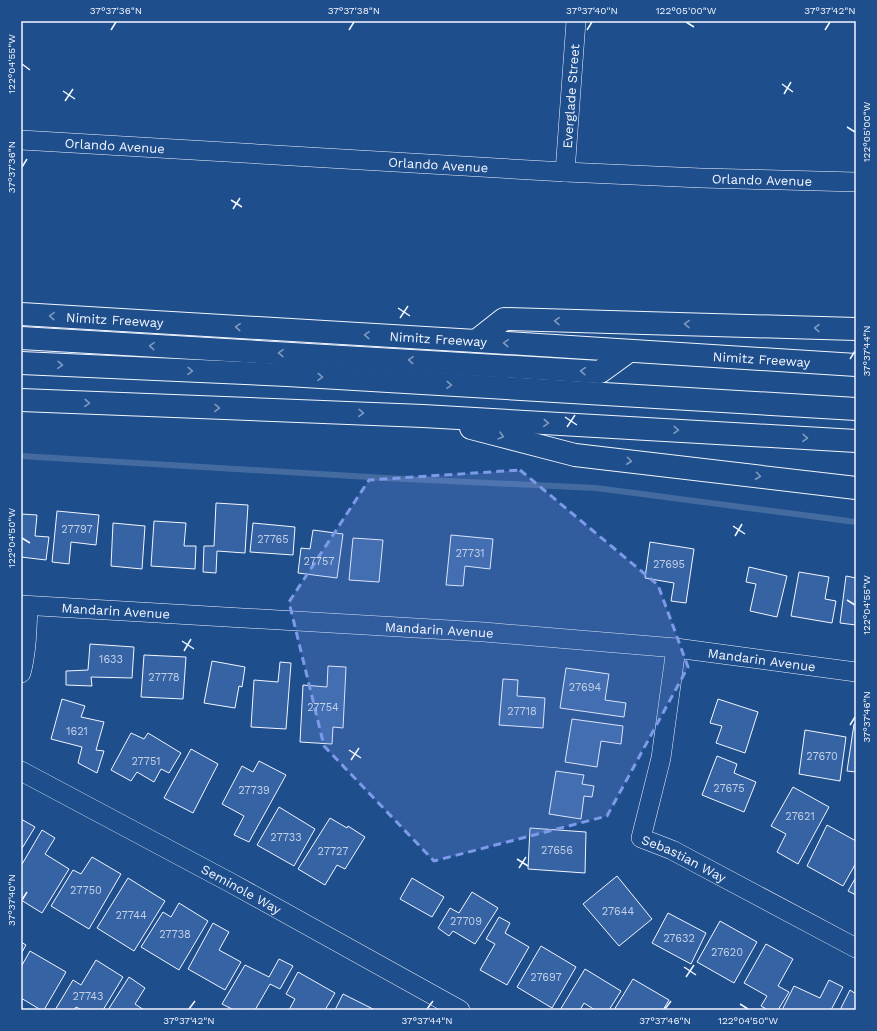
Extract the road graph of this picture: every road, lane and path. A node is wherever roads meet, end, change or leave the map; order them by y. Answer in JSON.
{"nodes":[{"id":1,"x":576,"y":21,"type":"edge"},
{"id":2,"x":21,"y":140,"type":"edge"},
{"id":3,"x":566,"y":172,"type":"junction"},
{"id":4,"x":856,"y":182,"type":"edge"},
{"id":5,"x":21,"y":314,"type":"edge"},
{"id":6,"x":856,"y":329,"type":"edge"},
{"id":7,"x":21,"y":338,"type":"edge"},
{"id":8,"x":476,"y":341,"type":"junction"},
{"id":9,"x":629,"y":350,"type":"junction"},
{"id":10,"x":21,"y":363,"type":"edge"},
{"id":11,"x":856,"y":365,"type":"edge"},
{"id":12,"x":25,"y":398,"type":"edge"},
{"id":13,"x":856,"y":409,"type":"edge"},
{"id":14,"x":423,"y":416,"type":"junction"},
{"id":15,"x":856,"y":441,"type":"edge"},
{"id":16,"x":856,"y":488,"type":"edge"},
{"id":17,"x":25,"y":605,"type":"edge"},
{"id":18,"x":676,"y":648,"type":"junction"},
{"id":19,"x":856,"y":672,"type":"edge"},
{"id":20,"x":21,"y":673,"type":"edge"},
{"id":21,"x":21,"y":771,"type":"edge"},
{"id":22,"x":856,"y":948,"type":"edge"},
{"id":23,"x":460,"y":1010,"type":"edge"}],
"edges":[{"from":1,"to":3,"type":"street","name":"Everglade Street"},
{"from":2,"to":3,"type":"street","name":"Orlando Avenue"},
{"from":3,"to":4,"type":"street","name":"Orlando Avenue"},
{"from":8,"to":5,"type":"highway","name":"Nimitz Freeway","one_way":true},
{"from":6,"to":8,"type":"highway","one_way":true},
{"from":9,"to":7,"type":"highway","one_way":true},
{"from":9,"to":8,"type":"highway","name":"Nimitz Freeway","one_way":true},
{"from":9,"to":11,"type":"highway","name":"Nimitz Freeway"},
{"from":10,"to":13,"type":"highway","one_way":true},
{"from":12,"to":14,"type":"highway","one_way":true},
{"from":14,"to":15,"type":"highway","one_way":true},
{"from":14,"to":16,"type":"highway","one_way":true},
{"from":17,"to":18,"type":"street","name":"Mandarin Avenue"},
{"from":17,"to":20,"type":"street"},
{"from":18,"to":19,"type":"street","name":"Mandarin Avenue"},
{"from":18,"to":22,"type":"street","name":"Sebastian Way"},
{"from":21,"to":23,"type":"street","name":"Seminole Way"}]}
